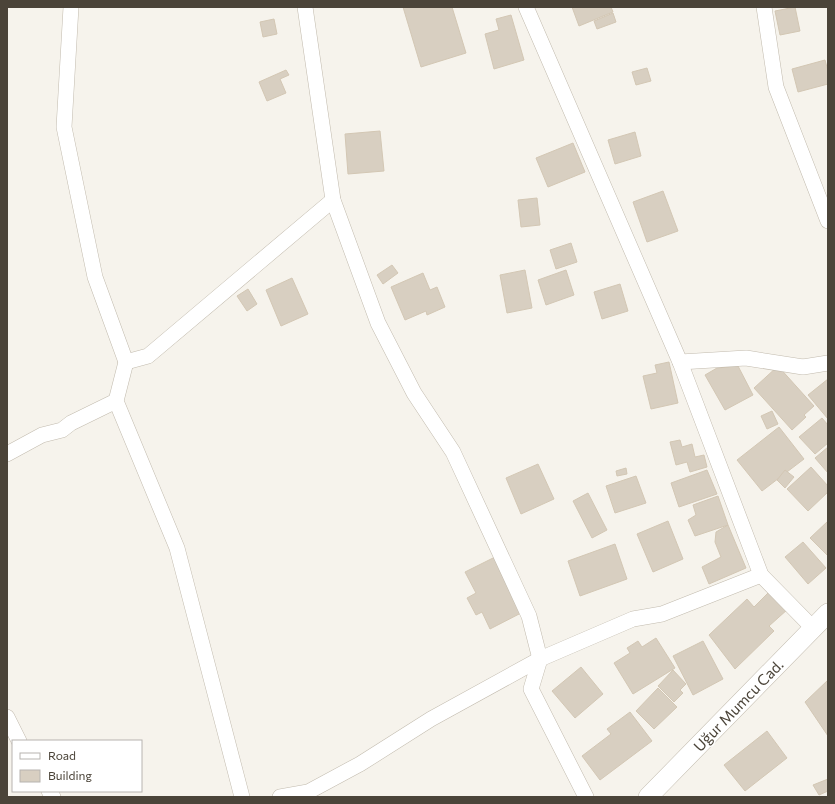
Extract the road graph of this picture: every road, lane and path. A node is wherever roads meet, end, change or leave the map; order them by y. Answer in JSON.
{"nodes":[{"id":1,"x":70,"y":7,"type":"edge"},
{"id":2,"x":305,"y":7,"type":"edge"},
{"id":3,"x":526,"y":7,"type":"edge"},
{"id":4,"x":764,"y":7,"type":"edge"},
{"id":5,"x":333,"y":200,"type":"junction"},
{"id":6,"x":828,"y":221,"type":"edge"},
{"id":7,"x":126,"y":362,"type":"junction"},
{"id":8,"x":680,"y":362,"type":"junction"},
{"id":9,"x":828,"y":363,"type":"edge"},
{"id":10,"x":116,"y":401,"type":"junction"},
{"id":11,"x":7,"y":454,"type":"edge"},
{"id":12,"x":761,"y":574,"type":"junction"},
{"id":13,"x":828,"y":613,"type":"edge"},
{"id":14,"x":813,"y":628,"type":"junction"},
{"id":15,"x":540,"y":659,"type":"junction"},
{"id":16,"x":7,"y":717,"type":"edge"},
{"id":17,"x":18,"y":740,"type":"edge"},
{"id":18,"x":242,"y":797,"type":"edge"},
{"id":19,"x":280,"y":797,"type":"edge"},
{"id":20,"x":586,"y":797,"type":"edge"},
{"id":21,"x":648,"y":797,"type":"edge"}],
"edges":[{"from":1,"to":7,"type":"street"},
{"from":2,"to":5,"type":"street"},
{"from":3,"to":8,"type":"street"},
{"from":4,"to":6,"type":"street"},
{"from":5,"to":7,"type":"street"},
{"from":5,"to":15,"type":"street"},
{"from":7,"to":10,"type":"street"},
{"from":8,"to":9,"type":"street"},
{"from":8,"to":12,"type":"street"},
{"from":10,"to":11,"type":"street"},
{"from":10,"to":18,"type":"street"},
{"from":12,"to":14,"type":"street"},
{"from":12,"to":15,"type":"street"},
{"from":13,"to":14,"type":"street","name":"Uğur Mumcu Cad."},
{"from":14,"to":21,"type":"street","name":"Uğur Mumcu Cad."},
{"from":15,"to":19,"type":"street"},
{"from":15,"to":20,"type":"street"},
{"from":16,"to":17,"type":"street"}]}
